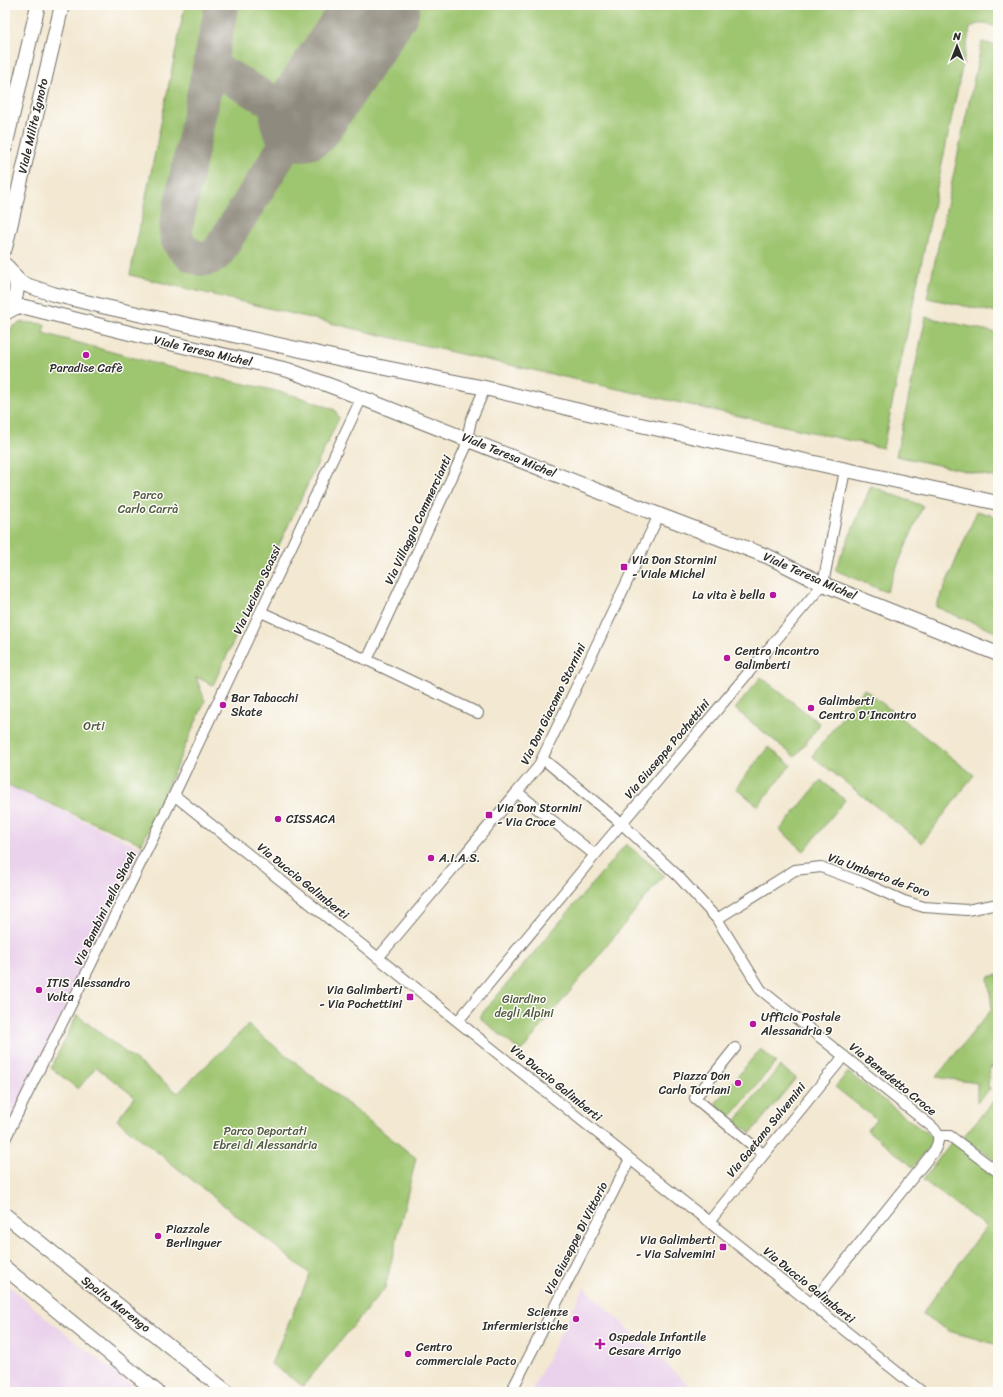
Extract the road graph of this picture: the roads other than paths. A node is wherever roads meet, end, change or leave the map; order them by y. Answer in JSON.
{"nodes":[{"id":1,"x":38,"y":5,"type":"edge"},
{"id":2,"x":62,"y":5,"type":"edge"},
{"id":3,"x":5,"y":147,"type":"edge"},
{"id":4,"x":5,"y":248,"type":"edge"},
{"id":5,"x":5,"y":265,"type":"edge"},
{"id":6,"x":14,"y":276,"type":"junction"},
{"id":7,"x":5,"y":312,"type":"edge"},
{"id":8,"x":484,"y":388,"type":"junction"},
{"id":9,"x":362,"y":397,"type":"junction"},
{"id":10,"x":468,"y":438,"type":"junction"},
{"id":11,"x":845,"y":470,"type":"junction"},
{"id":12,"x":998,"y":503,"type":"edge"},
{"id":13,"x":658,"y":515,"type":"junction"},
{"id":14,"x":823,"y":584,"type":"junction"},
{"id":15,"x":261,"y":612,"type":"junction"},
{"id":16,"x":998,"y":654,"type":"edge"},
{"id":17,"x":367,"y":660,"type":"junction"},
{"id":18,"x":478,"y":713,"type":"dead end"},
{"id":19,"x":543,"y":759,"type":"junction"},
{"id":20,"x":518,"y":792,"type":"junction"},
{"id":21,"x":174,"y":795,"type":"junction"},
{"id":22,"x":622,"y":824,"type":"junction"},
{"id":23,"x":595,"y":855,"type":"junction"},
{"id":24,"x":998,"y":904,"type":"edge"},
{"id":25,"x":717,"y":919,"type":"junction"},
{"id":26,"x":378,"y":958,"type":"junction"},
{"id":27,"x":458,"y":1021,"type":"junction"},
{"id":28,"x":735,"y":1048,"type":"dead end"},
{"id":29,"x":844,"y":1056,"type":"junction"},
{"id":30,"x":938,"y":1136,"type":"junction"},
{"id":31,"x":5,"y":1139,"type":"edge"},
{"id":32,"x":763,"y":1154,"type":"junction"},
{"id":33,"x":630,"y":1159,"type":"junction"},
{"id":34,"x":998,"y":1172,"type":"edge"},
{"id":35,"x":5,"y":1215,"type":"edge"},
{"id":36,"x":709,"y":1222,"type":"junction"},
{"id":37,"x":5,"y":1268,"type":"edge"},
{"id":38,"x":811,"y":1304,"type":"junction"},
{"id":39,"x":157,"y":1392,"type":"edge"},
{"id":40,"x":227,"y":1392,"type":"edge"},
{"id":41,"x":511,"y":1392,"type":"edge"},
{"id":42,"x":922,"y":1392,"type":"edge"}],
"edges":[{"from":1,"to":3,"type":"street","name":"Viale Milite Ignoto"},
{"from":2,"to":4,"type":"street","name":"Viale Milite Ignoto"},
{"from":5,"to":6,"type":"street","name":"Viale Teresa Michel"},
{"from":6,"to":7,"type":"street"},
{"from":6,"to":8,"type":"street","name":"Viale Teresa Michel"},
{"from":7,"to":9,"type":"street","name":"Viale Teresa Michel"},
{"from":8,"to":10,"type":"street","name":"Via Villaggio Commercianti"},
{"from":8,"to":11,"type":"street","name":"Viale Teresa Michel"},
{"from":9,"to":10,"type":"street","name":"Viale Teresa Michel"},
{"from":9,"to":15,"type":"street","name":"Via Luciano Scassi"},
{"from":10,"to":13,"type":"street","name":"Viale Teresa Michel"},
{"from":10,"to":17,"type":"street","name":"Via Villaggio Commercianti"},
{"from":11,"to":12,"type":"street","name":"Viale Teresa Michel"},
{"from":11,"to":14,"type":"street","name":"Via Giuseppe Pochettini"},
{"from":13,"to":14,"type":"street","name":"Viale Teresa Michel"},
{"from":13,"to":19,"type":"street","name":"Via Don Giacomo Stornini"},
{"from":14,"to":16,"type":"street","name":"Viale Teresa Michel"},
{"from":14,"to":22,"type":"street","name":"Via Giuseppe Pochettini"},
{"from":15,"to":17,"type":"street"},
{"from":15,"to":21,"type":"street","name":"Via Luciano Scassi"},
{"from":17,"to":18,"type":"street"},
{"from":19,"to":20,"type":"street","name":"Via Don Giacomo Stornini"},
{"from":19,"to":22,"type":"street","name":"Via Benedetto Croce"},
{"from":20,"to":23,"type":"street"},
{"from":20,"to":26,"type":"street","name":"Via Don Giacomo Stornini"},
{"from":21,"to":26,"type":"street","name":"Via Duccio Galimberti"},
{"from":21,"to":31,"type":"street","name":"Via Bambini nella Shoah"},
{"from":22,"to":23,"type":"street","name":"Via Giuseppe Pochettini"},
{"from":22,"to":25,"type":"street","name":"Via Benedetto Croce"},
{"from":23,"to":27,"type":"street","name":"Via Giuseppe Pochettini"},
{"from":24,"to":25,"type":"street","name":"Via Umberto de Foro"},
{"from":25,"to":29,"type":"street","name":"Via Benedetto Croce"},
{"from":26,"to":27,"type":"street","name":"Via Duccio Galimberti"},
{"from":27,"to":33,"type":"street","name":"Via Duccio Galimberti"},
{"from":28,"to":32,"type":"street"},
{"from":29,"to":30,"type":"street","name":"Via Benedetto Croce"},
{"from":29,"to":32,"type":"street","name":"Via Gaetano Salvemini"},
{"from":30,"to":34,"type":"street"},
{"from":30,"to":38,"type":"street"},
{"from":32,"to":36,"type":"street","name":"Via Gaetano Salvemini"},
{"from":33,"to":36,"type":"street","name":"Via Duccio Galimberti"},
{"from":33,"to":41,"type":"street","name":"Via Giuseppe Di Vittorio"},
{"from":35,"to":40,"type":"street","name":"Spalto Marengo"},
{"from":36,"to":38,"type":"street","name":"Via Duccio Galimberti"},
{"from":37,"to":39,"type":"street"},
{"from":38,"to":42,"type":"street","name":"Via Duccio Galimberti"}]}
